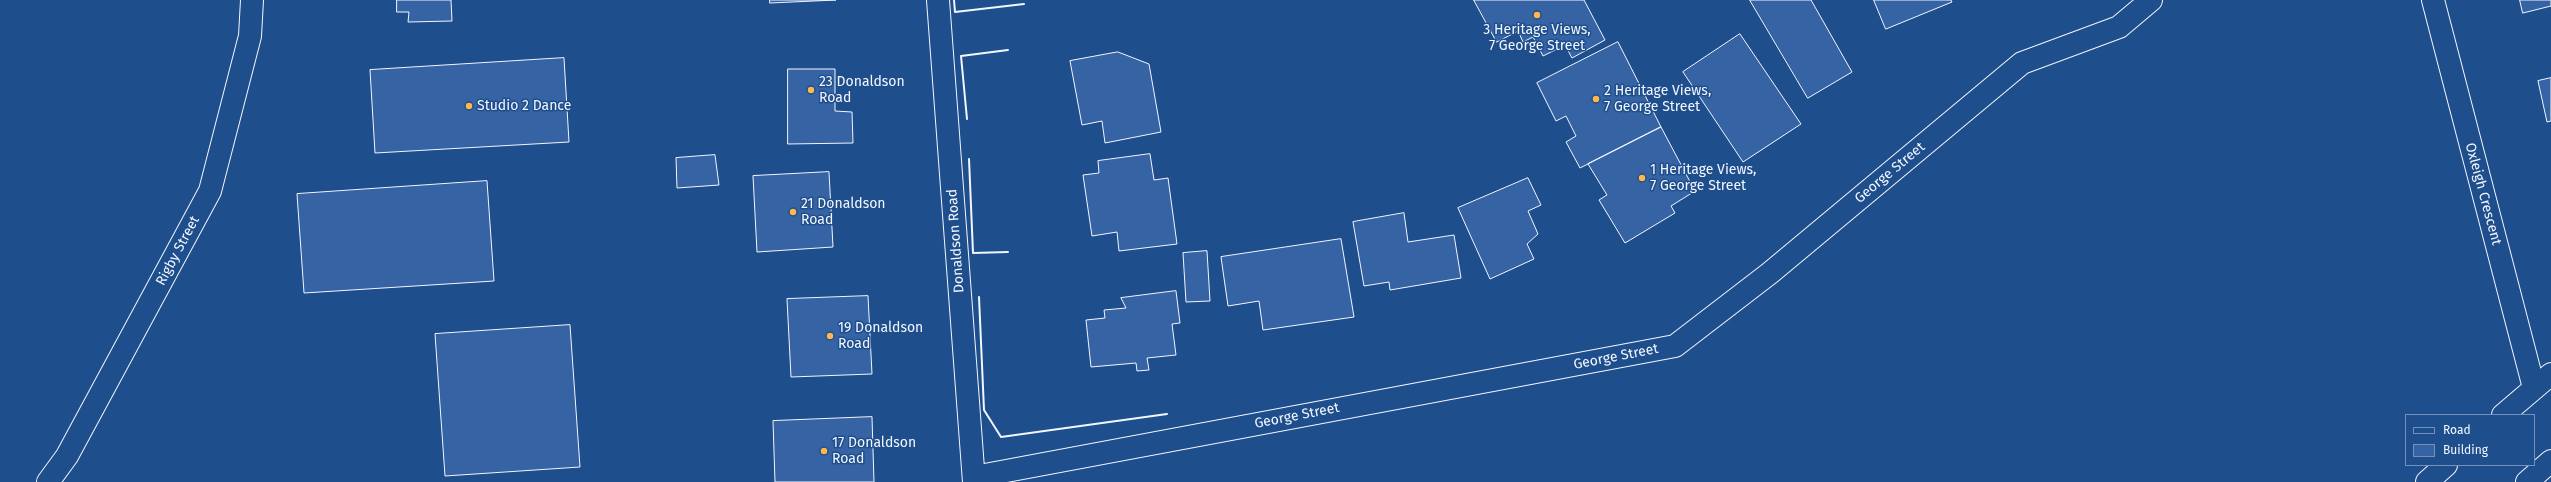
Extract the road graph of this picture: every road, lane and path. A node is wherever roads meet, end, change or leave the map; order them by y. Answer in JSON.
{"nodes":[{"id":1,"x":252,"y":0,"type":"edge"},
{"id":2,"x":938,"y":0,"type":"edge"},
{"id":3,"x":2151,"y":0,"type":"edge"},
{"id":4,"x":2433,"y":0,"type":"edge"},
{"id":5,"x":2551,"y":374,"type":"edge"},
{"id":6,"x":2534,"y":388,"type":"junction"},
{"id":7,"x":2504,"y":414,"type":"edge"},
{"id":8,"x":2551,"y":461,"type":"edge"},
{"id":9,"x":2445,"y":466,"type":"edge"},
{"id":10,"x":974,"y":479,"type":"edge"},
{"id":11,"x":48,"y":482,"type":"edge"},
{"id":12,"x":2427,"y":482,"type":"edge"},
{"id":13,"x":2527,"y":482,"type":"edge"}],
"edges":[{"from":1,"to":11,"type":"street","name":"Rigby Street"},
{"from":2,"to":10,"type":"street","name":"Donaldson Road"},
{"from":3,"to":10,"type":"street","name":"George Street"},
{"from":4,"to":6,"type":"street","name":"Oxleigh Crescent"},
{"from":5,"to":6,"type":"street"},
{"from":6,"to":7,"type":"street"},
{"from":8,"to":13,"type":"street"},
{"from":9,"to":12,"type":"street"}]}
